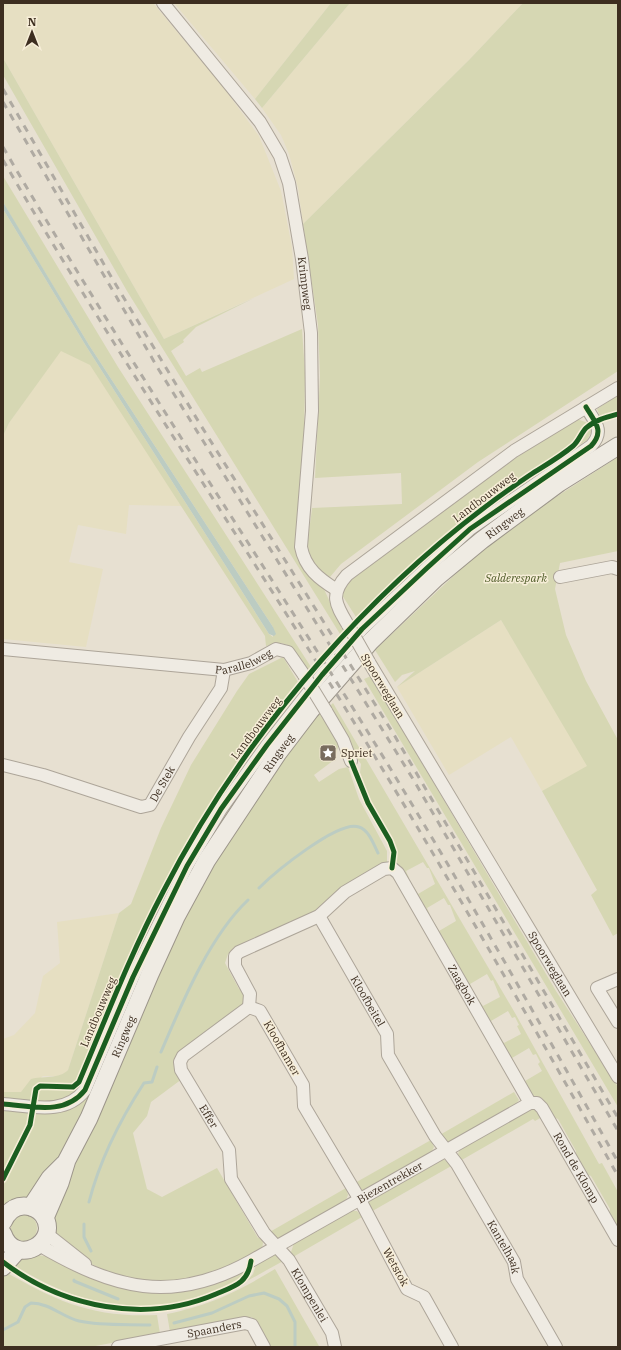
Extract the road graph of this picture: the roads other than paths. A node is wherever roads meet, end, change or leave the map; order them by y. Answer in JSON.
{"nodes":[{"id":1,"x":163,"y":3,"type":"edge"},
{"id":2,"x":618,"y":388,"type":"edge"},
{"id":3,"x":586,"y":407,"type":"junction"},
{"id":4,"x":618,"y":446,"type":"edge"},
{"id":5,"x":618,"y":569,"type":"edge"},
{"id":6,"x":560,"y":578,"type":"dead end"},
{"id":7,"x":337,"y":590,"type":"junction"},
{"id":8,"x":3,"y":649,"type":"edge"},
{"id":9,"x":224,"y":670,"type":"junction"},
{"id":10,"x":351,"y":761,"type":"dead end"},
{"id":11,"x":3,"y":765,"type":"edge"},
{"id":12,"x":319,"y":916,"type":"junction"},
{"id":13,"x":618,"y":979,"type":"edge"},
{"id":14,"x":249,"y":1008,"type":"junction"},
{"id":15,"x":618,"y":1022,"type":"edge"},
{"id":16,"x":618,"y":1077,"type":"edge"},
{"id":17,"x":530,"y":1103,"type":"junction"},
{"id":18,"x":3,"y":1104,"type":"edge"},
{"id":19,"x":446,"y":1150,"type":"junction"},
{"id":20,"x":67,"y":1160,"type":"junction"},
{"id":21,"x":360,"y":1200,"type":"junction"},
{"id":22,"x":31,"y":1207,"type":"junction"},
{"id":23,"x":3,"y":1222,"type":"edge"},
{"id":24,"x":43,"y":1232,"type":"junction"},
{"id":25,"x":618,"y":1240,"type":"edge"},
{"id":26,"x":8,"y":1243,"type":"edge"},
{"id":27,"x":277,"y":1247,"type":"junction"},
{"id":28,"x":3,"y":1268,"type":"edge"},
{"id":29,"x":176,"y":1341,"type":"edge"},
{"id":30,"x":118,"y":1347,"type":"edge"},
{"id":31,"x":264,"y":1347,"type":"edge"},
{"id":32,"x":335,"y":1347,"type":"edge"},
{"id":33,"x":452,"y":1347,"type":"edge"},
{"id":34,"x":556,"y":1347,"type":"edge"}],
"edges":[{"from":1,"to":7,"type":"street","name":"Krimpweg"},
{"from":2,"to":3,"type":"street"},
{"from":3,"to":7,"type":"street"},
{"from":3,"to":18,"type":"street","name":"Landbouwweg"},
{"from":4,"to":20,"type":"main road","name":"Ringweg"},
{"from":5,"to":6,"type":"street"},
{"from":7,"to":16,"type":"street","name":"Spoorweglaan","bridge":true},
{"from":8,"to":9,"type":"street","name":"Parallelweg"},
{"from":9,"to":10,"type":"street","name":"Parallelweg","bridge":true},
{"from":9,"to":11,"type":"street","name":"De Stek"},
{"from":12,"to":14,"type":"street"},
{"from":12,"to":17,"type":"street","name":"Zaagbok"},
{"from":12,"to":19,"type":"street","name":"Kloofbeitel"},
{"from":13,"to":15,"type":"street"},
{"from":14,"to":21,"type":"street","name":"Kloofhamer"},
{"from":14,"to":27,"type":"street","name":"Effer"},
{"from":17,"to":19,"type":"street","name":"Biezentrekker"},
{"from":17,"to":25,"type":"street","name":"Rond de Klomp"},
{"from":19,"to":21,"type":"street","name":"Biezentrekker"},
{"from":19,"to":34,"type":"street","name":"Kantelhaak"},
{"from":20,"to":22,"type":"main road","name":"Ringweg"},
{"from":20,"to":24,"type":"main road","name":"Ringweg"},
{"from":21,"to":27,"type":"street","name":"Biezentrekker"},
{"from":21,"to":33,"type":"street","name":"Wetstok"},
{"from":22,"to":23,"type":"main road"},
{"from":22,"to":24,"type":"main road"},
{"from":24,"to":26,"type":"main road"},
{"from":24,"to":27,"type":"street","name":"Biezentrekker"},
{"from":26,"to":28,"type":"main road"},
{"from":27,"to":32,"type":"street","name":"Klompenlei"},
{"from":29,"to":30,"type":"street","name":"Spaanders"},
{"from":29,"to":31,"type":"street","name":"Spaanders"}]}
